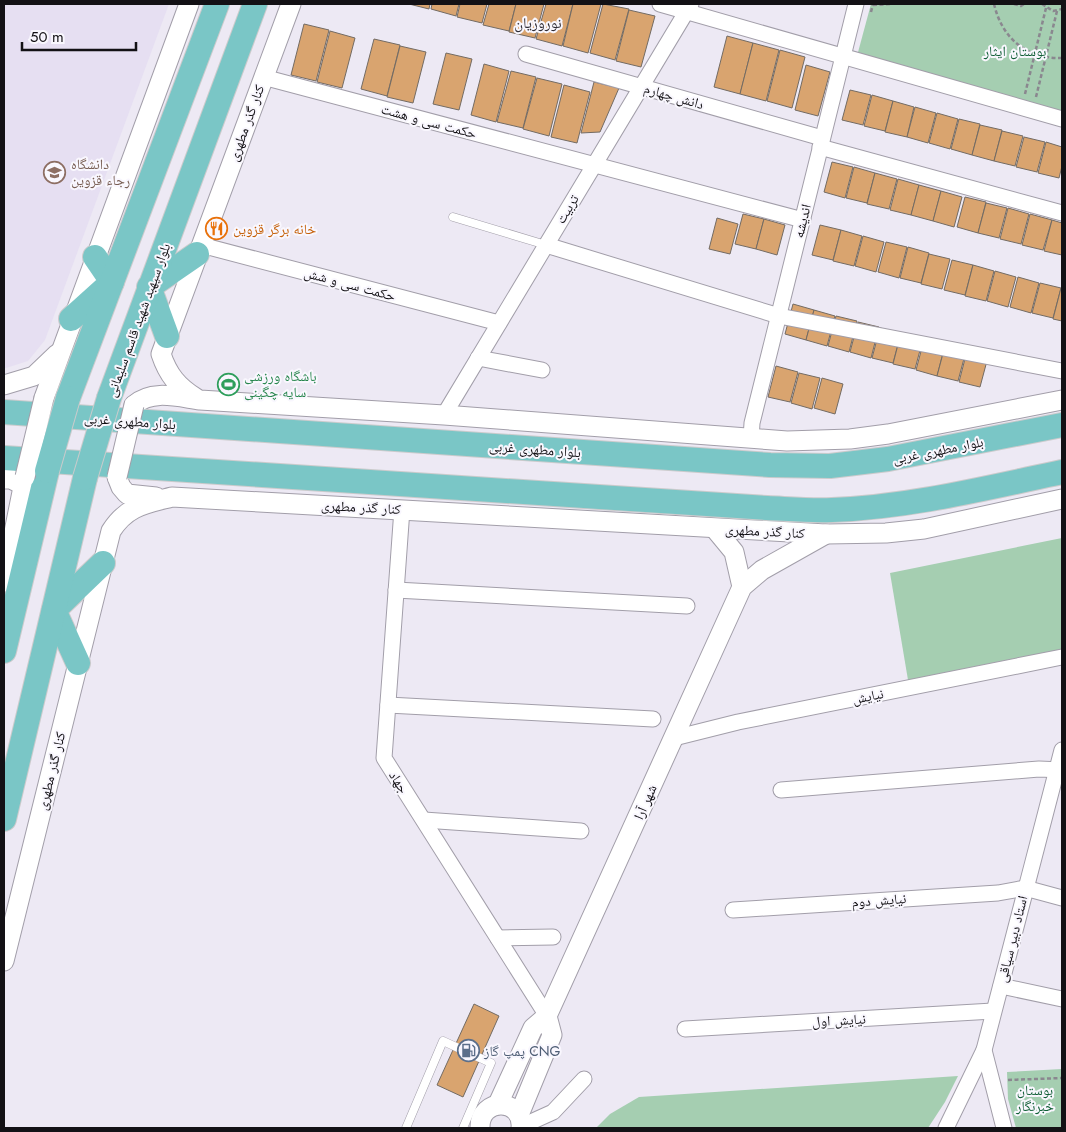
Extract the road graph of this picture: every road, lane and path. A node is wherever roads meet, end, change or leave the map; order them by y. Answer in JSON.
{"nodes":[{"id":1,"x":189,"y":4,"type":"edge"},
{"id":2,"x":217,"y":4,"type":"edge"},
{"id":3,"x":255,"y":4,"type":"edge"},
{"id":4,"x":291,"y":4,"type":"edge"},
{"id":5,"x":660,"y":4,"type":"edge"},
{"id":6,"x":856,"y":4,"type":"edge"},
{"id":7,"x":891,"y":4,"type":"edge"},
{"id":8,"x":994,"y":4,"type":"edge"},
{"id":9,"x":1014,"y":4,"type":"edge"},
{"id":10,"x":1024,"y":4,"type":"edge"},
{"id":11,"x":1042,"y":4,"type":"edge"},
{"id":12,"x":873,"y":5,"type":"edge"},
{"id":13,"x":688,"y":7,"type":"edge"},
{"id":14,"x":1046,"y":8,"type":"junction"},
{"id":15,"x":1062,"y":9,"type":"edge"},
{"id":16,"x":1057,"y":11,"type":"junction"},
{"id":17,"x":526,"y":54,"type":"dead end"},
{"id":18,"x":1035,"y":54,"type":"junction"},
{"id":19,"x":842,"y":57,"type":"junction"},
{"id":20,"x":1046,"y":57,"type":"junction"},
{"id":21,"x":1062,"y":58,"type":"edge"},
{"id":22,"x":264,"y":77,"type":"junction"},
{"id":23,"x":641,"y":86,"type":"junction"},
{"id":24,"x":1024,"y":97,"type":"dead end"},
{"id":25,"x":1036,"y":100,"type":"dead end"},
{"id":26,"x":1062,"y":119,"type":"edge"},
{"id":27,"x":821,"y":143,"type":"junction"},
{"id":28,"x":594,"y":166,"type":"junction"},
{"id":29,"x":1062,"y":213,"type":"edge"},
{"id":30,"x":453,"y":217,"type":"dead end"},
{"id":31,"x":803,"y":220,"type":"junction"},
{"id":32,"x":546,"y":246,"type":"junction"},
{"id":33,"x":199,"y":250,"type":"junction"},
{"id":34,"x":94,"y":257,"type":"junction"},
{"id":35,"x":112,"y":282,"type":"junction"},
{"id":36,"x":149,"y":286,"type":"junction"},
{"id":37,"x":779,"y":316,"type":"junction"},
{"id":38,"x":72,"y":319,"type":"junction"},
{"id":39,"x":500,"y":323,"type":"junction"},
{"id":40,"x":167,"y":336,"type":"junction"},
{"id":41,"x":60,"y":352,"type":"junction"},
{"id":42,"x":478,"y":358,"type":"junction"},
{"id":43,"x":542,"y":370,"type":"dead end"},
{"id":44,"x":1062,"y":371,"type":"edge"},
{"id":45,"x":4,"y":385,"type":"edge"},
{"id":46,"x":200,"y":400,"type":"junction"},
{"id":47,"x":1062,"y":400,"type":"edge"},
{"id":48,"x":1039,"y":405,"type":"junction"},
{"id":49,"x":4,"y":412,"type":"edge"},
{"id":50,"x":444,"y":415,"type":"junction"},
{"id":51,"x":1062,"y":425,"type":"edge"},
{"id":52,"x":1007,"y":436,"type":"junction"},
{"id":53,"x":751,"y":438,"type":"junction"},
{"id":54,"x":4,"y":458,"type":"edge"},
{"id":55,"x":1062,"y":472,"type":"edge"},
{"id":56,"x":32,"y":478,"type":"junction"},
{"id":57,"x":4,"y":479,"type":"edge"},
{"id":58,"x":172,"y":497,"type":"junction"},
{"id":59,"x":1062,"y":499,"type":"edge"},
{"id":60,"x":402,"y":509,"type":"junction"},
{"id":61,"x":715,"y":529,"type":"junction"},
{"id":62,"x":826,"y":534,"type":"junction"},
{"id":63,"x":103,"y":563,"type":"junction"},
{"id":64,"x":4,"y":581,"type":"edge"},
{"id":65,"x":742,"y":588,"type":"junction"},
{"id":66,"x":396,"y":590,"type":"junction"},
{"id":67,"x":687,"y":606,"type":"dead end"},
{"id":68,"x":54,"y":610,"type":"junction"},
{"id":69,"x":5,"y":646,"type":"edge"},
{"id":70,"x":1061,"y":658,"type":"edge"},
{"id":71,"x":78,"y":663,"type":"junction"},
{"id":72,"x":388,"y":705,"type":"junction"},
{"id":73,"x":653,"y":719,"type":"dead end"},
{"id":74,"x":674,"y":738,"type":"junction"},
{"id":75,"x":1062,"y":750,"type":"edge"},
{"id":76,"x":1060,"y":769,"type":"edge"},
{"id":77,"x":781,"y":790,"type":"dead end"},
{"id":78,"x":4,"y":819,"type":"edge"},
{"id":79,"x":424,"y":820,"type":"junction"},
{"id":80,"x":581,"y":831,"type":"dead end"},
{"id":81,"x":1025,"y":888,"type":"junction"},
{"id":82,"x":1062,"y":898,"type":"edge"},
{"id":83,"x":733,"y":910,"type":"dead end"},
{"id":84,"x":553,"y":937,"type":"dead end"},
{"id":85,"x":498,"y":938,"type":"junction"},
{"id":86,"x":4,"y":961,"type":"edge"},
{"id":87,"x":1001,"y":986,"type":"junction"},
{"id":88,"x":1062,"y":999,"type":"edge"},
{"id":89,"x":993,"y":1011,"type":"junction"},
{"id":90,"x":548,"y":1016,"type":"junction"},
{"id":91,"x":685,"y":1029,"type":"dead end"},
{"id":92,"x":984,"y":1050,"type":"junction"},
{"id":93,"x":1062,"y":1078,"type":"edge"},
{"id":94,"x":584,"y":1079,"type":"dead end"},
{"id":95,"x":1008,"y":1080,"type":"dead end"},
{"id":96,"x":498,"y":1104,"type":"junction"},
{"id":97,"x":521,"y":1123,"type":"edge"},
{"id":98,"x":406,"y":1128,"type":"edge"},
{"id":99,"x":463,"y":1128,"type":"edge"},
{"id":100,"x":480,"y":1128,"type":"edge"},
{"id":101,"x":946,"y":1128,"type":"edge"},
{"id":102,"x":1004,"y":1128,"type":"edge"}],
"edges":[{"from":1,"to":34,"type":"street"},
{"from":2,"to":35,"type":"main road"},
{"from":3,"to":36,"type":"main road","name":"بلوار سپهبد شهید قاسم سلیمانی"},
{"from":4,"to":22,"type":"street","name":"کنار گذر مطهری"},
{"from":5,"to":13,"type":"street"},
{"from":6,"to":19,"type":"street","name":"اندیشه"},
{"from":7,"to":12,"type":"path"},
{"from":8,"to":18,"type":"path"},
{"from":9,"to":10,"type":"path"},
{"from":11,"to":14,"type":"path"},
{"from":13,"to":19,"type":"street"},
{"from":13,"to":23,"type":"street","name":"تربیت"},
{"from":14,"to":16,"type":"path"},
{"from":14,"to":18,"type":"path"},
{"from":15,"to":16,"type":"path"},
{"from":16,"to":20,"type":"path"},
{"from":17,"to":23,"type":"street","name":"دانش چهارم"},
{"from":18,"to":20,"type":"path"},
{"from":18,"to":24,"type":"path"},
{"from":19,"to":26,"type":"street"},
{"from":19,"to":27,"type":"street","name":"اندیشه"},
{"from":20,"to":21,"type":"path"},
{"from":20,"to":25,"type":"path"},
{"from":22,"to":28,"type":"street","name":"حکمت سی و هشت"},
{"from":22,"to":33,"type":"street","name":"کنار گذر مطهری"},
{"from":23,"to":27,"type":"street","name":"دانش چهارم"},
{"from":23,"to":28,"type":"street","name":"تربیت"},
{"from":27,"to":29,"type":"street","name":"دانش چهارم"},
{"from":27,"to":31,"type":"street","name":"اندیشه"},
{"from":28,"to":31,"type":"street","name":"حکمت سی و هشت"},
{"from":28,"to":32,"type":"street","name":"تربیت"},
{"from":30,"to":32,"type":"lane"},
{"from":31,"to":37,"type":"street","name":"اندیشه"},
{"from":32,"to":37,"type":"street"},
{"from":32,"to":39,"type":"street","name":"تربیت"},
{"from":33,"to":36,"type":"main road"},
{"from":33,"to":39,"type":"street","name":"حکمت سی و شش"},
{"from":33,"to":40,"type":"street","name":"کنار گذر مطهری"},
{"from":34,"to":35,"type":"main road"},
{"from":34,"to":38,"type":"street"},
{"from":35,"to":38,"type":"main road"},
{"from":35,"to":56,"type":"main road","bridge":true},
{"from":36,"to":40,"type":"main road"},
{"from":36,"to":68,"type":"main road","name":"بلوار سپهبد شهید قاسم سلیمانی","bridge":true},
{"from":37,"to":44,"type":"street"},
{"from":37,"to":53,"type":"street","name":"اندیشه"},
{"from":38,"to":41,"type":"street"},
{"from":39,"to":42,"type":"street","name":"تربیت"},
{"from":40,"to":46,"type":"street","name":"کنار گذر مطهری"},
{"from":41,"to":45,"type":"street"},
{"from":41,"to":56,"type":"street","bridge":true},
{"from":42,"to":43,"type":"street"},
{"from":42,"to":50,"type":"street","name":"تربیت"},
{"from":46,"to":50,"type":"street","name":"کنار گذر مطهری"},
{"from":46,"to":58,"type":"street","bridge":true},
{"from":47,"to":48,"type":"street","name":"کنار گذر مطهری"},
{"from":48,"to":52,"type":"street"},
{"from":48,"to":53,"type":"street","name":"کنار گذر مطهری"},
{"from":49,"to":52,"type":"main road","name":"بلوار مطهری غربی"},
{"from":50,"to":53,"type":"street","name":"کنار گذر مطهری"},
{"from":51,"to":52,"type":"main road","name":"بلوار مطهری غربی"},
{"from":54,"to":55,"type":"main road"},
{"from":56,"to":57,"type":"street"},
{"from":56,"to":64,"type":"street"},
{"from":56,"to":69,"type":"main road"},
{"from":58,"to":60,"type":"street","name":"کنار گذر مطهری"},
{"from":58,"to":63,"type":"street","name":"کنار گذر مطهری"},
{"from":59,"to":62,"type":"street","name":"کنار گذر مطهری"},
{"from":60,"to":61,"type":"street","name":"کنار گذر مطهری"},
{"from":60,"to":66,"type":"street","name":"جهاد"},
{"from":61,"to":62,"type":"street","name":"کنار گذر مطهری"},
{"from":61,"to":65,"type":"street"},
{"from":62,"to":65,"type":"street"},
{"from":63,"to":68,"type":"main road"},
{"from":63,"to":71,"type":"street","name":"کنار گذر مطهری"},
{"from":64,"to":69,"type":"main road"},
{"from":65,"to":74,"type":"street","name":"شهر آرا"},
{"from":66,"to":67,"type":"street"},
{"from":66,"to":72,"type":"street","name":"جهاد"},
{"from":68,"to":71,"type":"main road"},
{"from":68,"to":78,"type":"main road","name":"بلوار سپهبد شهید قاسم سلیمانی"},
{"from":70,"to":74,"type":"street","name":"نيايش"},
{"from":71,"to":86,"type":"street","name":"کنار گذر مطهری"},
{"from":72,"to":73,"type":"street"},
{"from":72,"to":79,"type":"street","name":"جهاد"},
{"from":74,"to":90,"type":"street","name":"شهر آرا"},
{"from":75,"to":76,"type":"street","name":"استاد دبیر سیاقی"},
{"from":76,"to":77,"type":"street"},
{"from":76,"to":81,"type":"street","name":"استاد دبیر سیاقی"},
{"from":79,"to":80,"type":"street"},
{"from":79,"to":85,"type":"street","name":"جهاد"},
{"from":81,"to":82,"type":"street"},
{"from":81,"to":83,"type":"street","name":"نیایش دوم"},
{"from":81,"to":87,"type":"street","name":"استاد دبیر سیاقی"},
{"from":84,"to":85,"type":"street"},
{"from":85,"to":90,"type":"street","name":"جهاد"},
{"from":87,"to":88,"type":"street"},
{"from":87,"to":89,"type":"street","name":"استاد دبیر سیاقی"},
{"from":89,"to":91,"type":"street","name":"نیایش اول"},
{"from":89,"to":92,"type":"street","name":"استاد دبیر سیاقی"},
{"from":90,"to":96,"type":"street","name":"شهر آرا"},
{"from":90,"to":97,"type":"street","name":"شهر آرا"},
{"from":92,"to":101,"type":"street"},
{"from":92,"to":102,"type":"street","name":"استاد دبیر سیاقی"},
{"from":93,"to":95,"type":"path"},
{"from":94,"to":97,"type":"street"},
{"from":96,"to":97,"type":"street"},
{"from":96,"to":100,"type":"street","name":"شهر آرا"},
{"from":98,"to":99,"type":"lane"}]}
